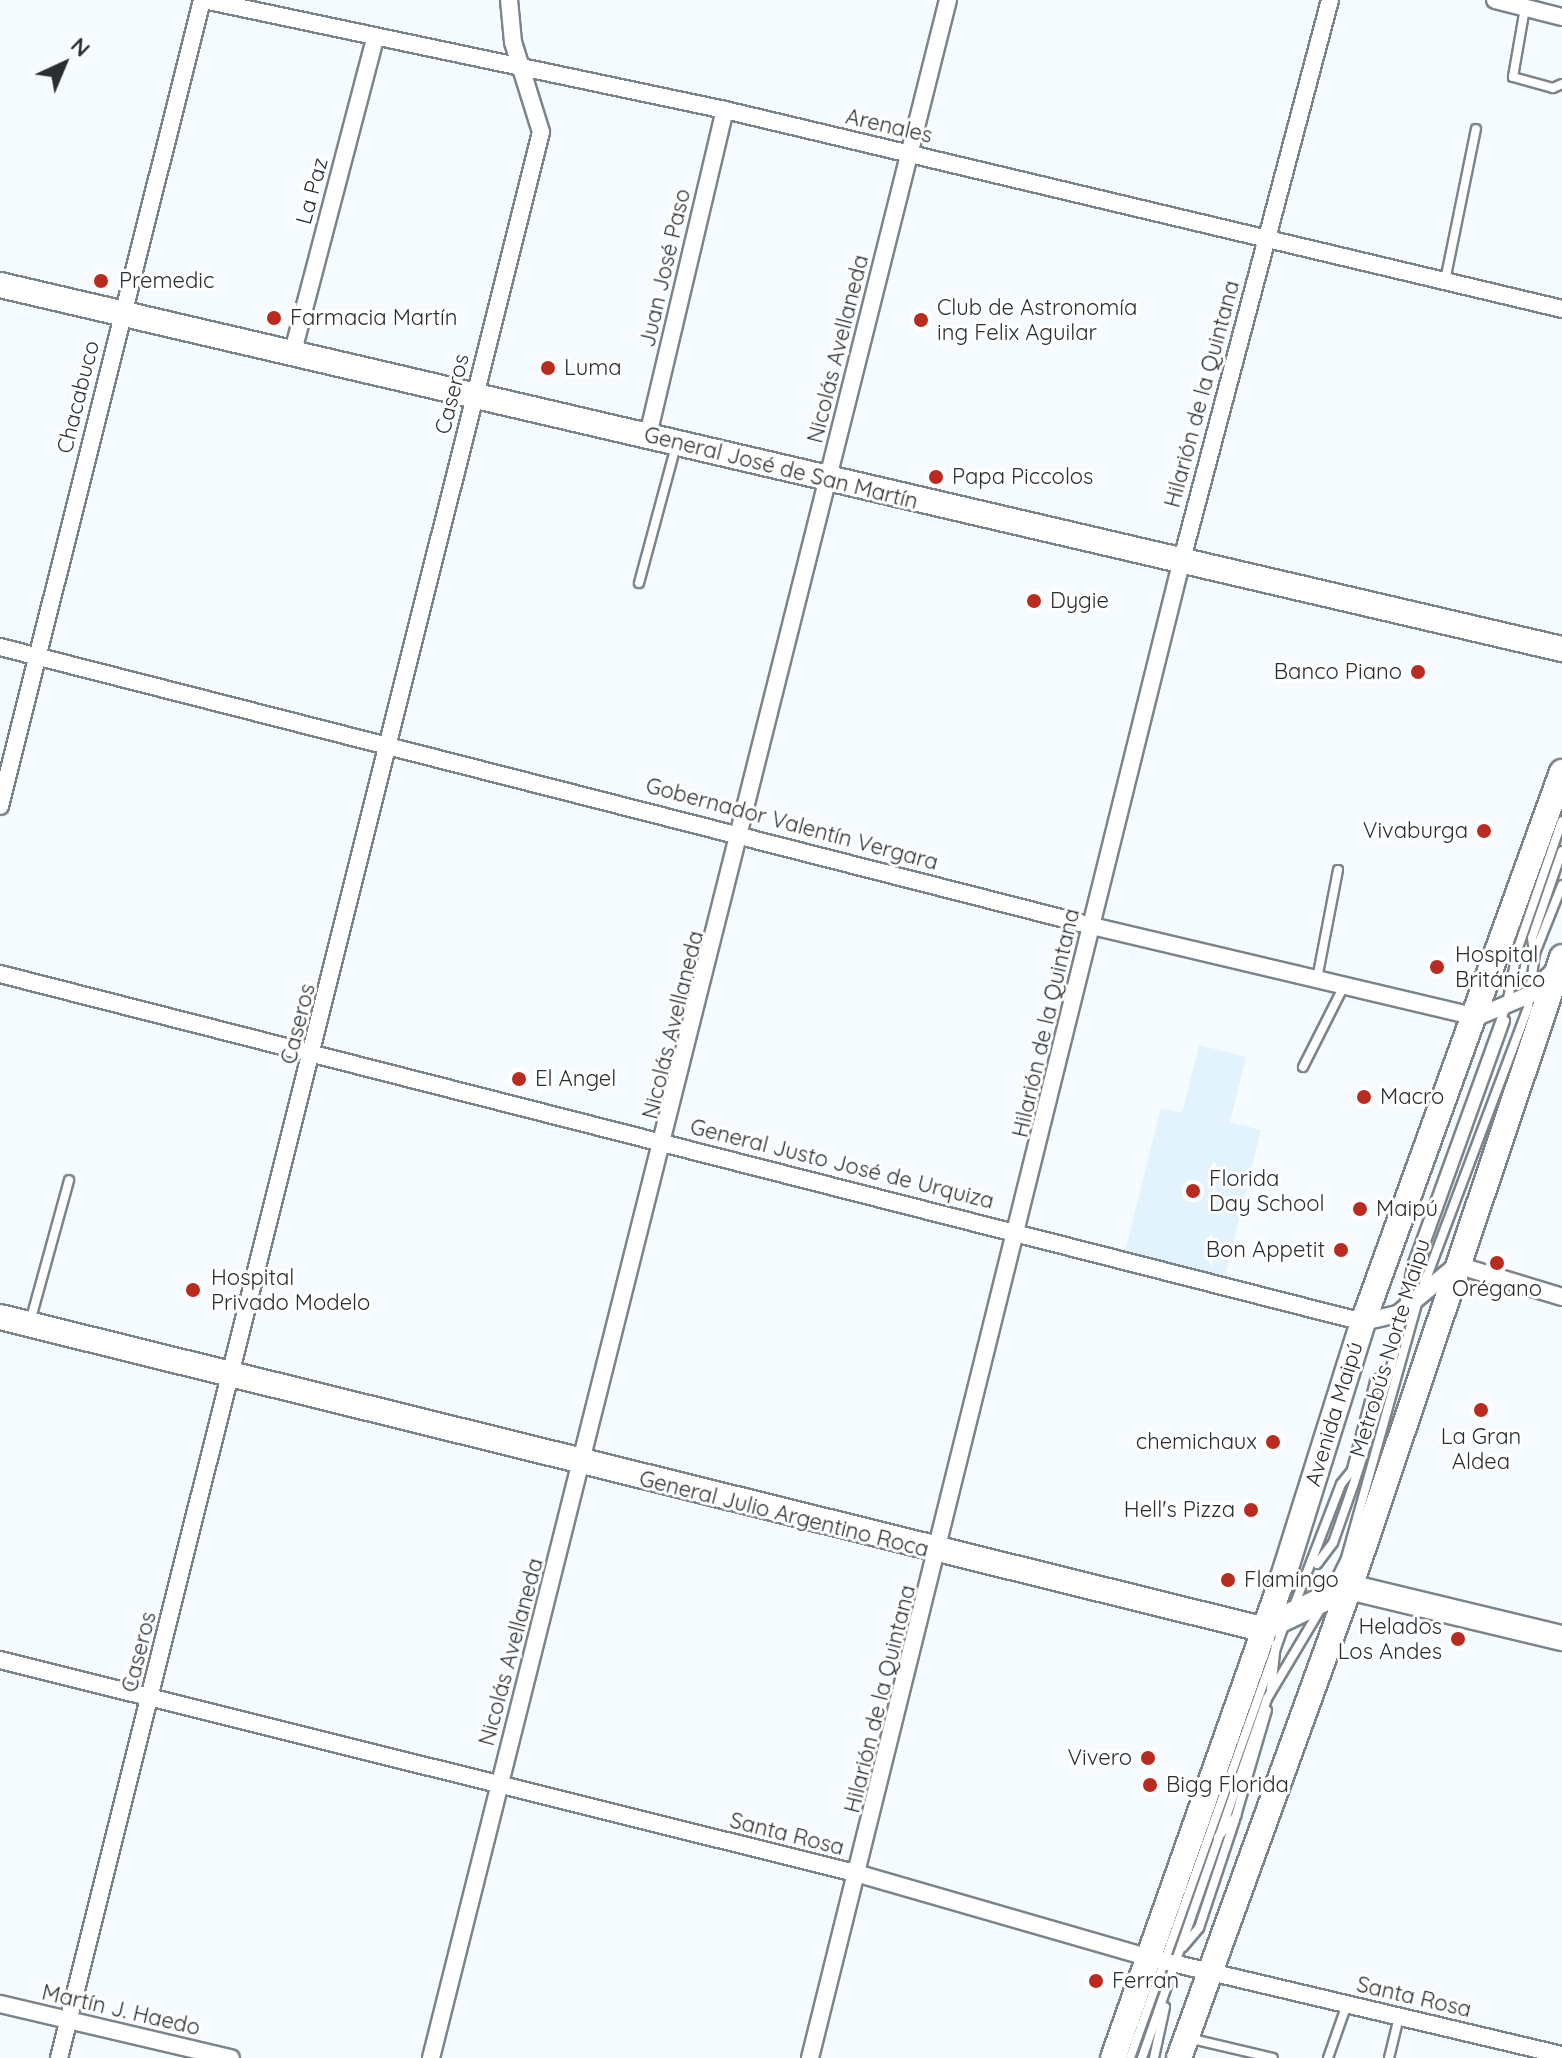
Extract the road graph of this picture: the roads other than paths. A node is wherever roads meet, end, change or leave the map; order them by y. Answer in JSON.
{"nodes":[{"id":1,"x":203,"y":0,"type":"edge"},
{"id":2,"x":509,"y":0,"type":"edge"},
{"id":3,"x":948,"y":0,"type":"edge"},
{"id":4,"x":1330,"y":0,"type":"edge"},
{"id":5,"x":1495,"y":0,"type":"edge"},
{"id":6,"x":1525,"y":8,"type":"junction"},
{"id":7,"x":1562,"y":17,"type":"edge"},
{"id":8,"x":375,"y":38,"type":"junction"},
{"id":9,"x":523,"y":69,"type":"junction"},
{"id":10,"x":1562,"y":84,"type":"edge"},
{"id":11,"x":725,"y":110,"type":"junction"},
{"id":12,"x":1476,"y":129,"type":"dead end"},
{"id":13,"x":910,"y":153,"type":"junction"},
{"id":14,"x":1266,"y":239,"type":"junction"},
{"id":15,"x":1445,"y":281,"type":"junction"},
{"id":16,"x":0,"y":285,"type":"edge"},
{"id":17,"x":1562,"y":309,"type":"edge"},
{"id":18,"x":120,"y":314,"type":"junction"},
{"id":19,"x":292,"y":355,"type":"junction"},
{"id":20,"x":474,"y":397,"type":"junction"},
{"id":21,"x":648,"y":435,"type":"junction"},
{"id":22,"x":678,"y":442,"type":"junction"},
{"id":23,"x":828,"y":480,"type":"junction"},
{"id":24,"x":1181,"y":563,"type":"junction"},
{"id":25,"x":639,"y":583,"type":"dead end"},
{"id":26,"x":0,"y":647,"type":"edge"},
{"id":27,"x":1562,"y":649,"type":"edge"},
{"id":28,"x":37,"y":657,"type":"junction"},
{"id":29,"x":390,"y":747,"type":"junction"},
{"id":30,"x":1562,"y":772,"type":"edge"},
{"id":31,"x":0,"y":806,"type":"edge"},
{"id":32,"x":1562,"y":821,"type":"edge"},
{"id":33,"x":744,"y":832,"type":"junction"},
{"id":34,"x":1562,"y":851,"type":"edge"},
{"id":35,"x":1338,"y":870,"type":"dead end"},
{"id":36,"x":1562,"y":885,"type":"edge"},
{"id":37,"x":1092,"y":926,"type":"junction"},
{"id":38,"x":1535,"y":953,"type":"junction"},
{"id":39,"x":1560,"y":966,"type":"edge"},
{"id":40,"x":0,"y":974,"type":"edge"},
{"id":41,"x":1317,"y":979,"type":"junction"},
{"id":42,"x":1344,"y":986,"type":"junction"},
{"id":43,"x":1529,"y":995,"type":"junction"},
{"id":44,"x":1507,"y":1003,"type":"junction"},
{"id":45,"x":1477,"y":1017,"type":"junction"},
{"id":46,"x":314,"y":1050,"type":"junction"},
{"id":47,"x":1303,"y":1067,"type":"dead end"},
{"id":48,"x":666,"y":1143,"type":"junction"},
{"id":49,"x":1461,"y":1147,"type":"junction"},
{"id":50,"x":1452,"y":1172,"type":"junction"},
{"id":51,"x":69,"y":1180,"type":"dead end"},
{"id":52,"x":1019,"y":1232,"type":"junction"},
{"id":53,"x":1457,"y":1265,"type":"junction"},
{"id":54,"x":1562,"y":1297,"type":"edge"},
{"id":55,"x":1418,"y":1302,"type":"junction"},
{"id":56,"x":1398,"y":1314,"type":"junction"},
{"id":57,"x":0,"y":1317,"type":"edge"},
{"id":58,"x":1363,"y":1322,"type":"junction"},
{"id":59,"x":29,"y":1325,"type":"junction"},
{"id":60,"x":1391,"y":1368,"type":"junction"},
{"id":61,"x":231,"y":1375,"type":"junction"},
{"id":62,"x":1351,"y":1454,"type":"junction"},
{"id":63,"x":1361,"y":1459,"type":"junction"},
{"id":64,"x":583,"y":1465,"type":"junction"},
{"id":65,"x":1351,"y":1472,"type":"junction"},
{"id":66,"x":1341,"y":1484,"type":"junction"},
{"id":67,"x":1353,"y":1486,"type":"junction"},
{"id":68,"x":938,"y":1551,"type":"junction"},
{"id":69,"x":1311,"y":1572,"type":"junction"},
{"id":70,"x":1349,"y":1587,"type":"junction"},
{"id":71,"x":1323,"y":1604,"type":"junction"},
{"id":72,"x":1275,"y":1630,"type":"junction"},
{"id":73,"x":1562,"y":1638,"type":"edge"},
{"id":74,"x":0,"y":1660,"type":"edge"},
{"id":75,"x":151,"y":1697,"type":"junction"},
{"id":76,"x":1268,"y":1697,"type":"junction"},
{"id":77,"x":499,"y":1787,"type":"junction"},
{"id":78,"x":1225,"y":1812,"type":"junction"},
{"id":79,"x":1236,"y":1816,"type":"junction"},
{"id":80,"x":1229,"y":1825,"type":"junction"},
{"id":81,"x":1215,"y":1841,"type":"junction"},
{"id":82,"x":1226,"y":1845,"type":"junction"},
{"id":83,"x":859,"y":1874,"type":"junction"},
{"id":84,"x":1166,"y":1959,"type":"junction"},
{"id":85,"x":1209,"y":1972,"type":"junction"},
{"id":86,"x":1165,"y":1998,"type":"junction"},
{"id":87,"x":0,"y":2004,"type":"edge"},
{"id":88,"x":1347,"y":2004,"type":"junction"},
{"id":89,"x":1399,"y":2017,"type":"junction"},
{"id":90,"x":68,"y":2021,"type":"junction"},
{"id":91,"x":1182,"y":2048,"type":"edge"},
{"id":92,"x":1562,"y":2055,"type":"edge"},
{"id":93,"x":59,"y":2058,"type":"edge"},
{"id":94,"x":231,"y":2058,"type":"edge"},
{"id":95,"x":431,"y":2058,"type":"edge"},
{"id":96,"x":810,"y":2058,"type":"edge"},
{"id":97,"x":1113,"y":2058,"type":"edge"},
{"id":98,"x":1130,"y":2058,"type":"edge"},
{"id":99,"x":1142,"y":2058,"type":"edge"},
{"id":100,"x":1154,"y":2058,"type":"edge"},
{"id":101,"x":1273,"y":2058,"type":"edge"},
{"id":102,"x":1328,"y":2058,"type":"edge"},
{"id":103,"x":1389,"y":2058,"type":"edge"}],
"edges":[{"from":1,"to":8,"type":"street","name":"Arenales"},
{"from":1,"to":18,"type":"street","name":"Chacabuco"},
{"from":2,"to":9,"type":"street","name":"Caseros"},
{"from":3,"to":13,"type":"street","name":"Nicolás Avellaneda"},
{"from":4,"to":14,"type":"street","name":"Hilarión de la Quintana"},
{"from":5,"to":6,"type":"street"},
{"from":6,"to":7,"type":"street"},
{"from":6,"to":10,"type":"lane"},
{"from":8,"to":9,"type":"street","name":"Arenales"},
{"from":8,"to":19,"type":"street","name":"La Paz"},
{"from":9,"to":11,"type":"street","name":"Arenales"},
{"from":9,"to":20,"type":"street","name":"Caseros"},
{"from":11,"to":13,"type":"street","name":"Arenales"},
{"from":11,"to":21,"type":"street","name":"Juan José Paso"},
{"from":12,"to":15,"type":"lane"},
{"from":13,"to":14,"type":"street","name":"Arenales"},
{"from":13,"to":23,"type":"street","name":"Nicolás Avellaneda"},
{"from":14,"to":15,"type":"street","name":"Arenales"},
{"from":14,"to":24,"type":"street","name":"Hilarión de la Quintana"},
{"from":15,"to":17,"type":"street","name":"Arenales"},
{"from":16,"to":18,"type":"street","name":"General José de San Martín"},
{"from":18,"to":19,"type":"street","name":"General José de San Martín"},
{"from":18,"to":28,"type":"street","name":"Chacabuco"},
{"from":19,"to":20,"type":"street","name":"General José de San Martín"},
{"from":20,"to":21,"type":"street","name":"General José de San Martín"},
{"from":20,"to":29,"type":"street","name":"Caseros"},
{"from":21,"to":22,"type":"street","name":"General José de San Martín"},
{"from":22,"to":23,"type":"street","name":"General José de San Martín"},
{"from":22,"to":25,"type":"lane"},
{"from":23,"to":24,"type":"street","name":"General José de San Martín"},
{"from":23,"to":33,"type":"street","name":"Nicolás Avellaneda"},
{"from":24,"to":27,"type":"street","name":"General José de San Martín"},
{"from":24,"to":37,"type":"street","name":"Hilarión de la Quintana"},
{"from":26,"to":28,"type":"street","name":"Gobernador Valentín Vergara"},
{"from":28,"to":29,"type":"street","name":"Gobernador Valentín Vergara"},
{"from":28,"to":31,"type":"street","name":"Chacabuco"},
{"from":29,"to":33,"type":"street","name":"Gobernador Valentín Vergara"},
{"from":29,"to":46,"type":"street","name":"Caseros"},
{"from":30,"to":45,"type":"street","name":"Avenida Maipú"},
{"from":32,"to":44,"type":"lane","name":"Metrobús Norte Maipu"},
{"from":33,"to":37,"type":"street","name":"Gobernador Valentín Vergara"},
{"from":33,"to":48,"type":"street","name":"Nicolás Avellaneda"},
{"from":34,"to":38,"type":"lane","name":"Metrobús Norte Maipu"},
{"from":35,"to":41,"type":"lane"},
{"from":36,"to":38,"type":"lane","name":"Metrobús Norte Maipu"},
{"from":37,"to":41,"type":"street","name":"Gobernador Valentín Vergara"},
{"from":37,"to":52,"type":"street","name":"Hilarión de la Quintana"},
{"from":38,"to":43,"type":"lane","name":"Metrobús Norte Maipu"},
{"from":39,"to":43,"type":"street"},
{"from":39,"to":53,"type":"street"},
{"from":40,"to":46,"type":"street","name":"General Justo José de Urquiza"},
{"from":41,"to":42,"type":"street","name":"Gobernador Valentín Vergara"},
{"from":42,"to":45,"type":"street","name":"Gobernador Valentín Vergara"},
{"from":42,"to":47,"type":"lane"},
{"from":43,"to":44,"type":"street"},
{"from":43,"to":55,"type":"lane","name":"Metrobús Norte Maipu"},
{"from":44,"to":45,"type":"street"},
{"from":44,"to":49,"type":"lane","name":"Metrobús Norte Maipu"},
{"from":45,"to":58,"type":"street","name":"Avenida Maipú"},
{"from":46,"to":48,"type":"street","name":"General Justo José de Urquiza"},
{"from":46,"to":61,"type":"street","name":"Caseros"},
{"from":48,"to":52,"type":"street","name":"General Justo José de Urquiza"},
{"from":48,"to":64,"type":"street","name":"Nicolás Avellaneda"},
{"from":49,"to":50,"type":"lane","name":"Metrobús Norte Maipu"},
{"from":49,"to":50,"type":"lane","name":"Metrobús Norte Maipu"},
{"from":50,"to":56,"type":"lane","name":"Metrobús Norte Maipu"},
{"from":51,"to":59,"type":"lane"},
{"from":52,"to":58,"type":"street","name":"General Justo José de Urquiza"},
{"from":52,"to":68,"type":"street","name":"Hilarión de la Quintana"},
{"from":53,"to":54,"type":"street"},
{"from":53,"to":55,"type":"street","name":"General Justo José de Urquiza"},
{"from":53,"to":70,"type":"street"},
{"from":55,"to":56,"type":"street","name":"General Justo José de Urquiza"},
{"from":55,"to":71,"type":"lane","name":"Metrobús Norte Maipu"},
{"from":56,"to":58,"type":"street","name":"General Justo José de Urquiza"},
{"from":56,"to":60,"type":"lane","name":"Metrobús Norte Maipu"},
{"from":57,"to":59,"type":"street","name":"General Julio Argentino Roca"},
{"from":58,"to":72,"type":"street","name":"Avenida Maipú"},
{"from":59,"to":61,"type":"street","name":"General Julio Argentino Roca"},
{"from":60,"to":62,"type":"lane","name":"Metrobús Norte Maipu"},
{"from":60,"to":63,"type":"lane","name":"Metrobús Norte Maipu"},
{"from":61,"to":64,"type":"street","name":"General Julio Argentino Roca"},
{"from":61,"to":75,"type":"street","name":"Caseros"},
{"from":62,"to":65,"type":"lane","name":"Metrobús Norte Maipu"},
{"from":62,"to":66,"type":"lane"},
{"from":63,"to":65,"type":"lane","name":"Metrobús Norte Maipu"},
{"from":63,"to":67,"type":"lane","name":"Metrobús Norte Maipu"},
{"from":64,"to":68,"type":"street","name":"General Julio Argentino Roca"},
{"from":64,"to":77,"type":"street","name":"Nicolás Avellaneda"},
{"from":65,"to":66,"type":"lane","name":"Metrobús Norte Maipu"},
{"from":65,"to":67,"type":"lane","name":"Metrobús Norte Maipu"},
{"from":66,"to":69,"type":"lane","name":"Metrobús Norte Maipu"},
{"from":67,"to":69,"type":"lane","name":"Metrobús Norte Maipu"},
{"from":68,"to":72,"type":"street","name":"General Julio Argentino Roca"},
{"from":68,"to":83,"type":"street","name":"Hilarión de la Quintana"},
{"from":69,"to":72,"type":"lane","name":"Metrobús Norte Maipu"},
{"from":70,"to":71,"type":"street"},
{"from":70,"to":73,"type":"street"},
{"from":70,"to":85,"type":"street"},
{"from":71,"to":72,"type":"street"},
{"from":71,"to":76,"type":"lane","name":"Metrobús Norte Maipu"},
{"from":72,"to":76,"type":"lane","name":"Metrobús Norte Maipu"},
{"from":72,"to":84,"type":"street","name":"Avenida Maipú"},
{"from":74,"to":75,"type":"street","name":"Santa Rosa"},
{"from":75,"to":77,"type":"street","name":"Santa Rosa"},
{"from":75,"to":90,"type":"street","name":"Caseros"},
{"from":76,"to":78,"type":"lane","name":"Metrobús Norte Maipu"},
{"from":76,"to":79,"type":"lane","name":"Metrobús Norte Maipu"},
{"from":77,"to":83,"type":"street","name":"Santa Rosa"},
{"from":77,"to":95,"type":"street","name":"Nicolás Avellaneda"},
{"from":78,"to":80,"type":"lane"},
{"from":78,"to":81,"type":"lane","name":"Metrobús Norte Maipu"},
{"from":79,"to":80,"type":"lane","name":"Metrobús Norte Maipu"},
{"from":79,"to":82,"type":"lane"},
{"from":80,"to":81,"type":"lane","name":"Metrobús Norte Maipu"},
{"from":80,"to":82,"type":"lane"},
{"from":81,"to":84,"type":"lane","name":"Metrobús Norte Maipu"},
{"from":82,"to":84,"type":"lane","name":"Metrobús Norte Maipu"},
{"from":83,"to":84,"type":"street","name":"Santa Rosa"},
{"from":83,"to":96,"type":"street","name":"Hilarión de la Quintana"},
{"from":84,"to":85,"type":"street","name":"Santa Rosa"},
{"from":84,"to":86,"type":"lane","name":"Metrobús Norte Maipu"},
{"from":84,"to":97,"type":"street","name":"Avenida Maipú"},
{"from":84,"to":98,"type":"lane","name":"Metrobús Norte Maipu"},
{"from":85,"to":88,"type":"street","name":"Santa Rosa"},
{"from":85,"to":91,"type":"street"},
{"from":86,"to":99,"type":"lane","name":"Metrobús Norte Maipu"},
{"from":86,"to":100,"type":"lane","name":"Metrobús Norte Maipu"},
{"from":87,"to":90,"type":"street","name":"Martín J. Haedo"},
{"from":88,"to":89,"type":"street","name":"Santa Rosa"},
{"from":88,"to":102,"type":"lane"},
{"from":89,"to":92,"type":"street","name":"Santa Rosa"},
{"from":89,"to":103,"type":"lane"},
{"from":90,"to":93,"type":"street","name":"Caseros"},
{"from":90,"to":94,"type":"street","name":"Martín J. Haedo"},
{"from":91,"to":101,"type":"lane"}]}
